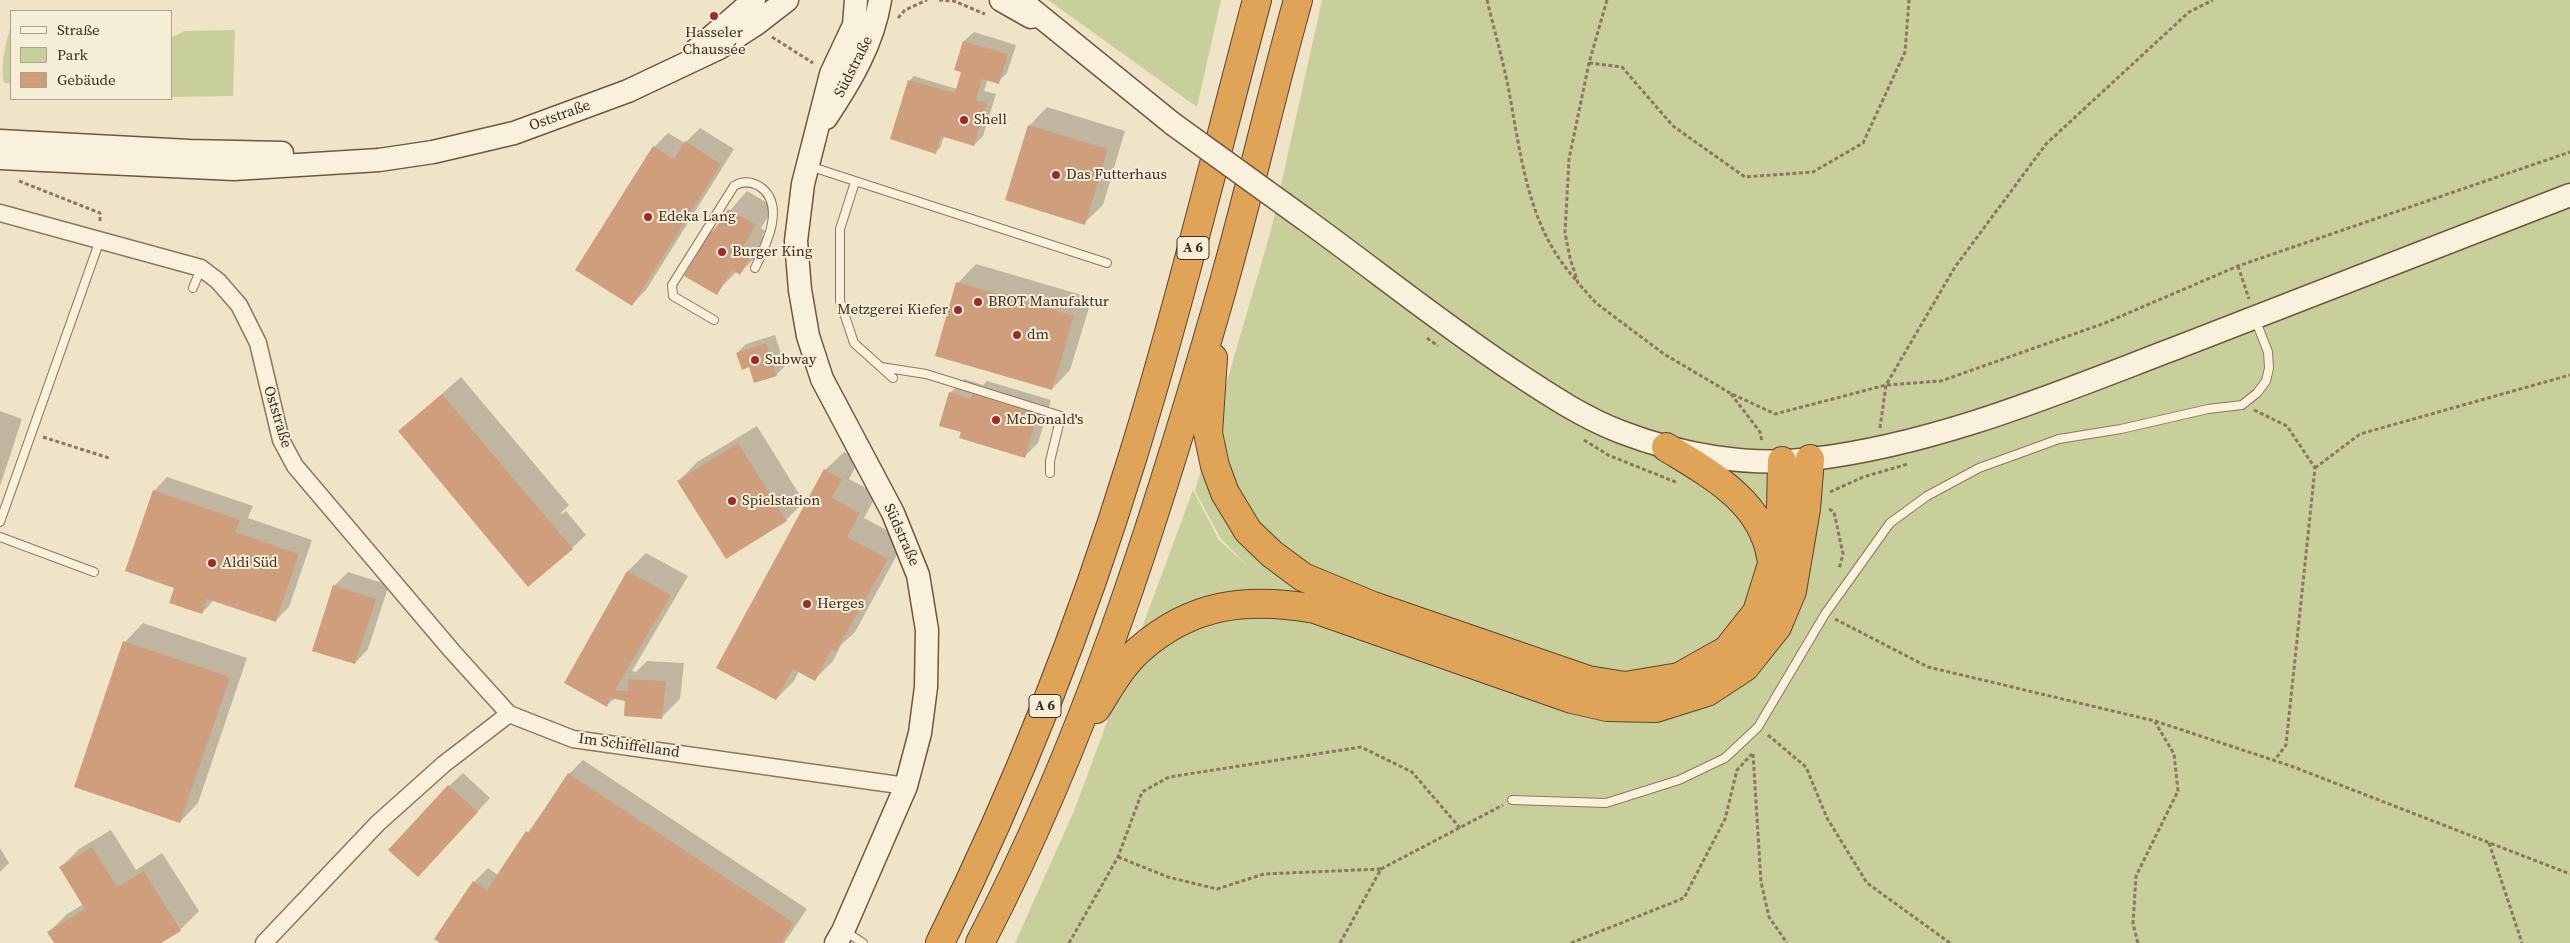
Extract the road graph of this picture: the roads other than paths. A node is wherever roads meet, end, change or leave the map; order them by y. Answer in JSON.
{"nodes":[{"id":1,"x":754,"y":0,"type":"edge"},
{"id":2,"x":787,"y":0,"type":"edge"},
{"id":3,"x":856,"y":0,"type":"edge"},
{"id":4,"x":880,"y":0,"type":"edge"},
{"id":5,"x":1020,"y":0,"type":"edge"},
{"id":6,"x":1255,"y":0,"type":"edge"},
{"id":7,"x":1298,"y":0,"type":"edge"},
{"id":8,"x":997,"y":9,"type":"edge"},
{"id":9,"x":1069,"y":42,"type":"junction"},
{"id":10,"x":680,"y":65,"type":"junction"},
{"id":11,"x":818,"y":130,"type":"junction"},
{"id":12,"x":0,"y":141,"type":"edge"},
{"id":13,"x":434,"y":152,"type":"junction"},
{"id":14,"x":0,"y":158,"type":"edge"},
{"id":15,"x":807,"y":165,"type":"junction"},
{"id":16,"x":855,"y":182,"type":"junction"},
{"id":17,"x":2570,"y":195,"type":"edge"},
{"id":18,"x":0,"y":213,"type":"edge"},
{"id":19,"x":100,"y":240,"type":"junction"},
{"id":20,"x":1107,"y":263,"type":"dead end"},
{"id":21,"x":201,"y":268,"type":"junction"},
{"id":22,"x":755,"y":268,"type":"dead end"},
{"id":23,"x":193,"y":288,"type":"dead end"},
{"id":24,"x":1216,"y":309,"type":"junction"},
{"id":25,"x":2254,"y":317,"type":"junction"},
{"id":26,"x":714,"y":320,"type":"dead end"},
{"id":27,"x":881,"y":367,"type":"junction"},
{"id":28,"x":893,"y":378,"type":"dead end"},
{"id":29,"x":1666,"y":447,"type":"junction"},
{"id":30,"x":1810,"y":459,"type":"junction"},
{"id":31,"x":1774,"y":461,"type":"junction"},
{"id":32,"x":1050,"y":473,"type":"dead end"},
{"id":33,"x":0,"y":522,"type":"edge"},
{"id":34,"x":0,"y":537,"type":"edge"},
{"id":35,"x":1772,"y":564,"type":"junction"},
{"id":36,"x":94,"y":572,"type":"dead end"},
{"id":37,"x":509,"y":714,"type":"junction"},
{"id":38,"x":1072,"y":746,"type":"junction"},
{"id":39,"x":906,"y":786,"type":"junction"},
{"id":40,"x":1512,"y":800,"type":"road end"},
{"id":41,"x":840,"y":937,"type":"edge"},
{"id":42,"x":264,"y":943,"type":"edge"},
{"id":43,"x":863,"y":943,"type":"edge"},
{"id":44,"x":940,"y":943,"type":"edge"},
{"id":45,"x":980,"y":943,"type":"edge"}],
"edges":[{"from":1,"to":10,"type":"main road","name":"Oststraße"},
{"from":2,"to":10,"type":"main road","name":"Oststraße"},
{"from":3,"to":11,"type":"main road","name":"Südstraße"},
{"from":4,"to":11,"type":"main road","name":"Südstraße"},
{"from":5,"to":9,"type":"main road"},
{"from":6,"to":44,"type":"highway","number":"A 6"},
{"from":7,"to":24,"type":"highway","number":"A 6"},
{"from":8,"to":9,"type":"main road"},
{"from":9,"to":29,"type":"main road","bridge":true},
{"from":10,"to":13,"type":"main road","name":"Oststraße"},
{"from":11,"to":15,"type":"main road","name":"Südstraße"},
{"from":12,"to":13,"type":"main road","name":"Oststraße"},
{"from":13,"to":14,"type":"main road","name":"Oststraße"},
{"from":15,"to":16,"type":"lane"},
{"from":15,"to":39,"type":"main road","name":"Südstraße"},
{"from":16,"to":20,"type":"lane"},
{"from":16,"to":27,"type":"lane"},
{"from":17,"to":25,"type":"main road"},
{"from":18,"to":19,"type":"street","name":"Oststraße"},
{"from":19,"to":21,"type":"street","name":"Oststraße"},
{"from":19,"to":33,"type":"lane"},
{"from":21,"to":23,"type":"lane"},
{"from":21,"to":37,"type":"street","name":"Oststraße"},
{"from":22,"to":26,"type":"lane"},
{"from":24,"to":35,"type":"highway"},
{"from":24,"to":38,"type":"highway","number":"A 6"},
{"from":25,"to":30,"type":"main road"},
{"from":25,"to":40,"type":"lane"},
{"from":27,"to":28,"type":"lane"},
{"from":27,"to":32,"type":"lane"},
{"from":29,"to":31,"type":"main road"},
{"from":29,"to":35,"type":"highway"},
{"from":30,"to":31,"type":"main road"},
{"from":30,"to":38,"type":"highway"},
{"from":31,"to":35,"type":"highway"},
{"from":34,"to":36,"type":"lane"},
{"from":37,"to":39,"type":"street","name":"Im Schiffelland"},
{"from":37,"to":42,"type":"street"},
{"from":38,"to":45,"type":"highway","number":"A 6"},
{"from":39,"to":41,"type":"main road","name":"Südstraße"},
{"from":41,"to":43,"type":"lane"}]}
